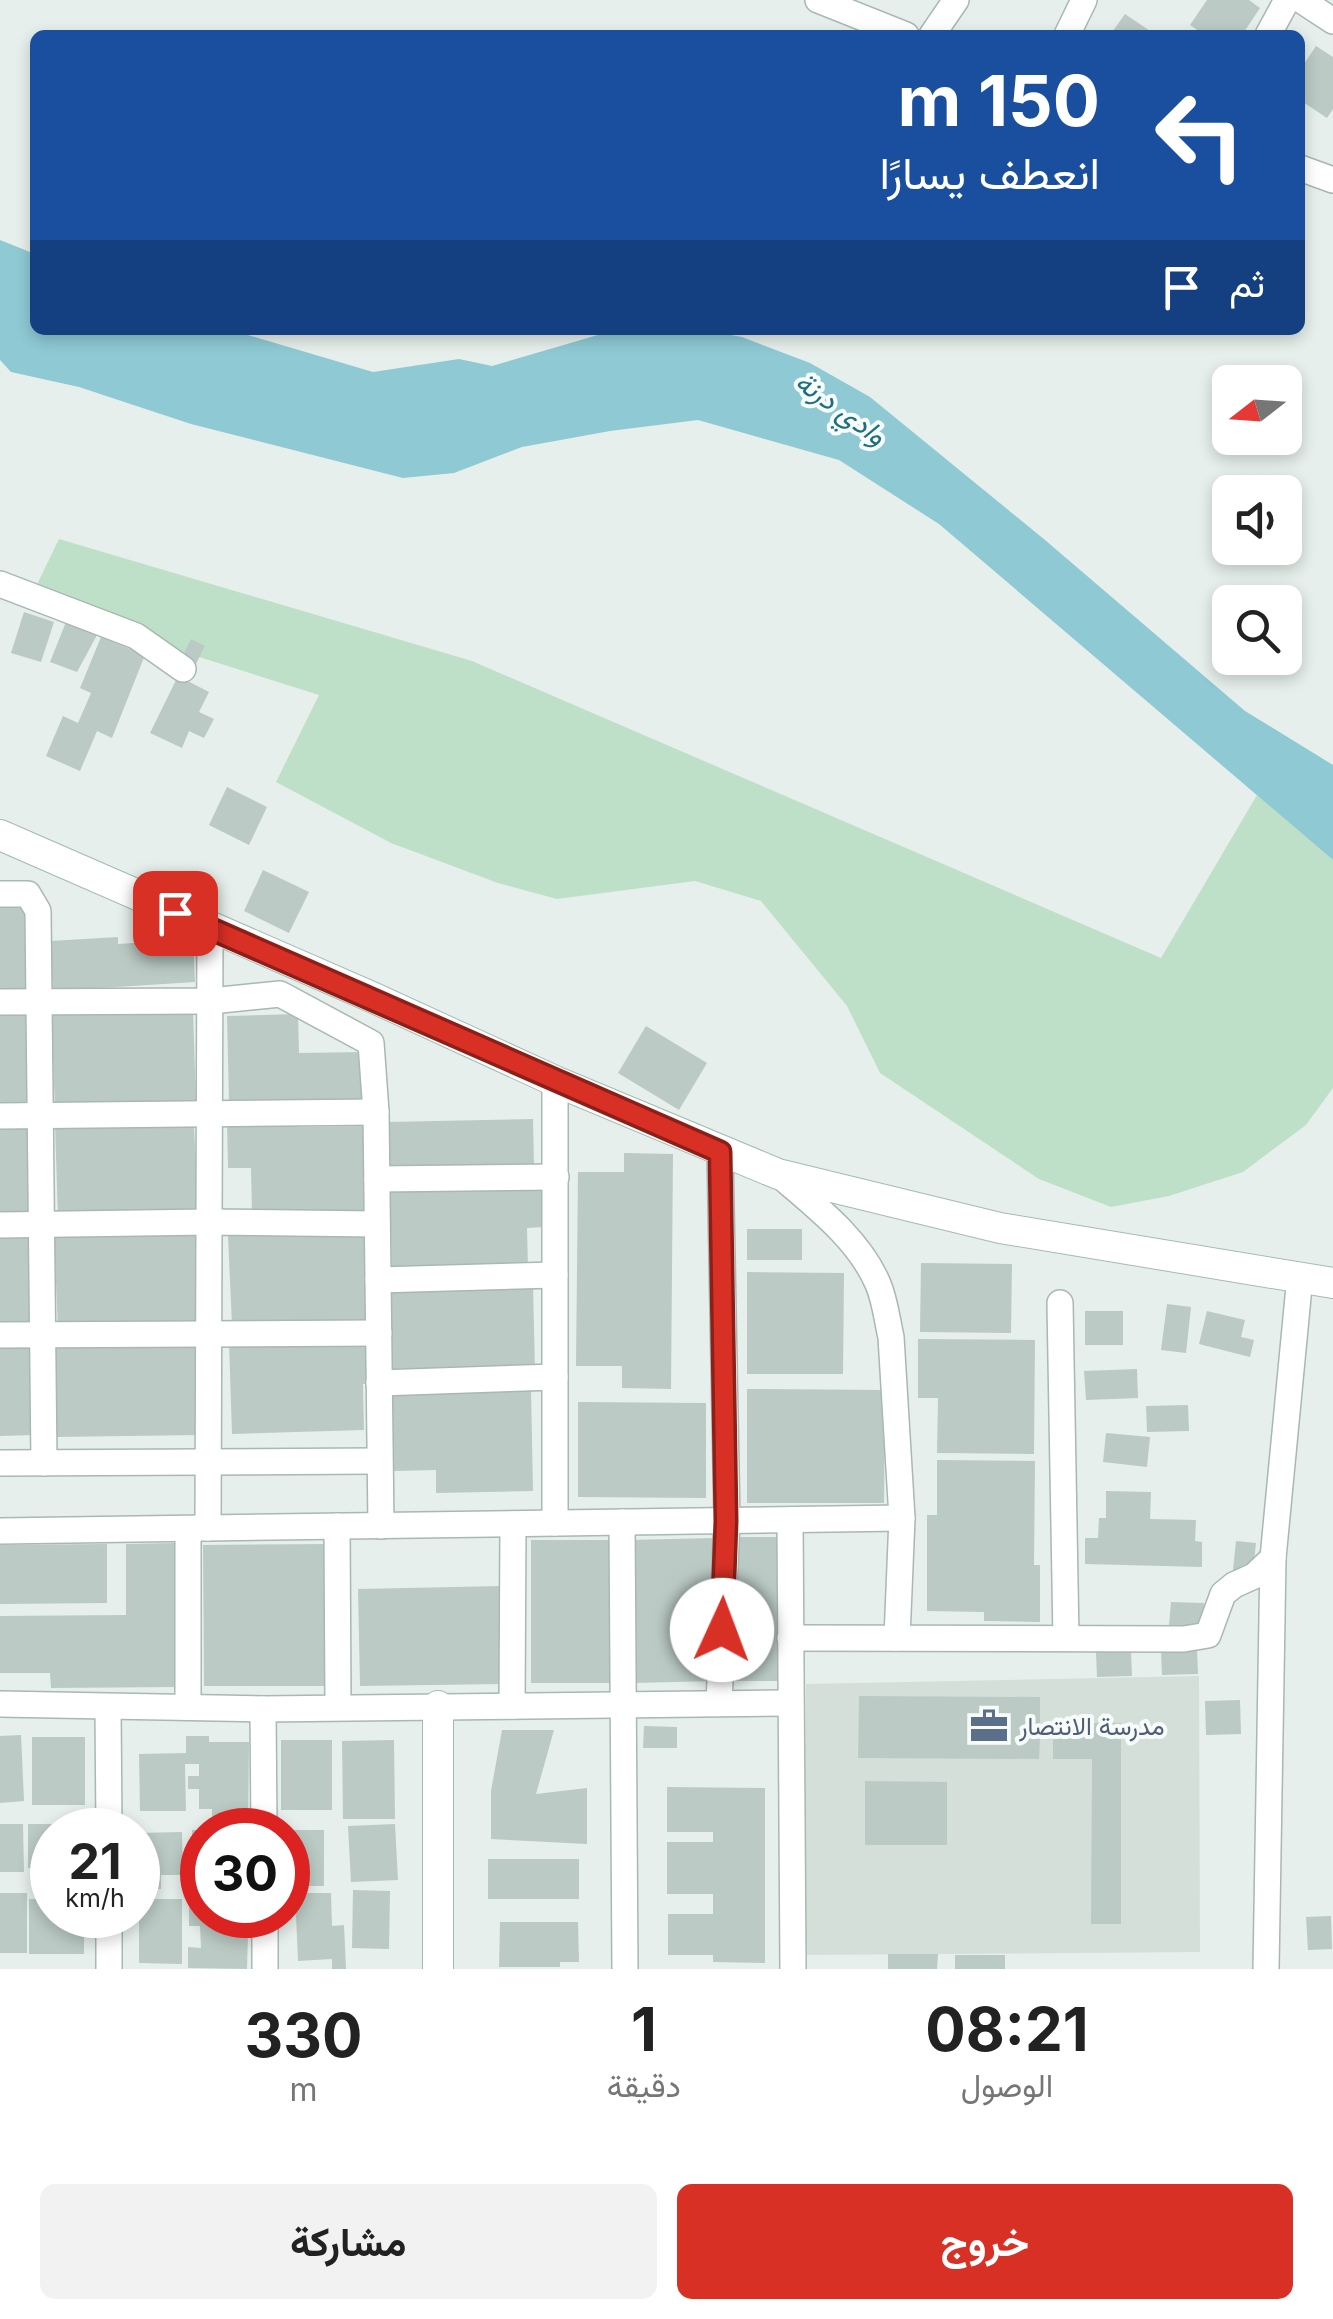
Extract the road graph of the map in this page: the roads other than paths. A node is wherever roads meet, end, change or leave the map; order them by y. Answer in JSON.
{"nodes":[{"id":1,"x":818,"y":0,"type":"edge"},
{"id":2,"x":956,"y":0,"type":"edge"},
{"id":3,"x":1084,"y":0,"type":"edge"},
{"id":4,"x":1287,"y":0,"type":"edge"},
{"id":5,"x":1301,"y":0,"type":"edge"},
{"id":6,"x":1333,"y":21,"type":"edge"},
{"id":7,"x":893,"y":30,"type":"edge"},
{"id":8,"x":935,"y":30,"type":"edge"},
{"id":9,"x":1069,"y":30,"type":"edge"},
{"id":10,"x":1271,"y":30,"type":"edge"},
{"id":11,"x":1305,"y":170,"type":"edge"},
{"id":12,"x":1333,"y":180,"type":"edge"},
{"id":13,"x":0,"y":584,"type":"edge"},
{"id":14,"x":183,"y":670,"type":"dead end"},
{"id":15,"x":0,"y":836,"type":"edge"},
{"id":16,"x":0,"y":894,"type":"edge"},
{"id":17,"x":210,"y":928,"type":"junction"},
{"id":18,"x":210,"y":1001,"type":"junction"},
{"id":19,"x":0,"y":1002,"type":"edge"},
{"id":20,"x":36,"y":1002,"type":"junction"},
{"id":21,"x":555,"y":1081,"type":"junction"},
{"id":22,"x":376,"y":1112,"type":"junction"},
{"id":23,"x":210,"y":1114,"type":"junction"},
{"id":24,"x":0,"y":1116,"type":"edge"},
{"id":25,"x":38,"y":1116,"type":"junction"},
{"id":26,"x":720,"y":1152,"type":"junction"},
{"id":27,"x":778,"y":1174,"type":"junction"},
{"id":28,"x":556,"y":1177,"type":"junction"},
{"id":29,"x":376,"y":1180,"type":"junction"},
{"id":30,"x":209,"y":1222,"type":"junction"},
{"id":31,"x":42,"y":1224,"type":"junction"},
{"id":32,"x":377,"y":1224,"type":"junction"},
{"id":33,"x":0,"y":1225,"type":"edge"},
{"id":34,"x":556,"y":1275,"type":"junction"},
{"id":35,"x":1300,"y":1276,"type":"junction"},
{"id":36,"x":378,"y":1280,"type":"junction"},
{"id":37,"x":1333,"y":1283,"type":"edge"},
{"id":38,"x":1060,"y":1303,"type":"dead end"},
{"id":39,"x":208,"y":1332,"type":"junction"},
{"id":40,"x":378,"y":1333,"type":"junction"},
{"id":41,"x":42,"y":1334,"type":"junction"},
{"id":42,"x":0,"y":1335,"type":"edge"},
{"id":43,"x":555,"y":1378,"type":"junction"},
{"id":44,"x":379,"y":1383,"type":"junction"},
{"id":45,"x":379,"y":1461,"type":"junction"},
{"id":46,"x":208,"y":1462,"type":"junction"},
{"id":47,"x":0,"y":1463,"type":"edge"},
{"id":48,"x":44,"y":1463,"type":"junction"},
{"id":49,"x":902,"y":1518,"type":"junction"},
{"id":50,"x":790,"y":1520,"type":"junction"},
{"id":51,"x":726,"y":1521,"type":"junction"},
{"id":52,"x":622,"y":1522,"type":"junction"},
{"id":53,"x":554,"y":1523,"type":"junction"},
{"id":54,"x":513,"y":1524,"type":"junction"},
{"id":55,"x":338,"y":1526,"type":"junction"},
{"id":56,"x":381,"y":1526,"type":"junction"},
{"id":57,"x":198,"y":1528,"type":"junction"},
{"id":58,"x":0,"y":1531,"type":"edge"},
{"id":59,"x":1274,"y":1558,"type":"junction"},
{"id":60,"x":790,"y":1638,"type":"junction"},
{"id":61,"x":897,"y":1638,"type":"junction"},
{"id":62,"x":1066,"y":1638,"type":"junction"},
{"id":63,"x":720,"y":1703,"type":"junction"},
{"id":64,"x":790,"y":1703,"type":"junction"},
{"id":65,"x":0,"y":1704,"type":"edge"},
{"id":66,"x":624,"y":1704,"type":"junction"},
{"id":67,"x":188,"y":1706,"type":"junction"},
{"id":68,"x":338,"y":1706,"type":"junction"},
{"id":69,"x":438,"y":1706,"type":"junction"},
{"id":70,"x":512,"y":1706,"type":"junction"},
{"id":71,"x":108,"y":1708,"type":"junction"},
{"id":72,"x":263,"y":1708,"type":"junction"},
{"id":73,"x":109,"y":1808,"type":"edge"},
{"id":74,"x":264,"y":1808,"type":"edge"},
{"id":75,"x":109,"y":1938,"type":"edge"},
{"id":76,"x":265,"y":1938,"type":"edge"},
{"id":77,"x":110,"y":1969,"type":"edge"},
{"id":78,"x":265,"y":1969,"type":"edge"},
{"id":79,"x":438,"y":1969,"type":"edge"},
{"id":80,"x":625,"y":1969,"type":"edge"},
{"id":81,"x":793,"y":1969,"type":"edge"},
{"id":82,"x":1266,"y":1969,"type":"edge"}],
"edges":[{"from":1,"to":7,"type":"street"},
{"from":2,"to":8,"type":"street"},
{"from":3,"to":9,"type":"street"},
{"from":4,"to":10,"type":"street"},
{"from":5,"to":6,"type":"street"},
{"from":11,"to":12,"type":"street"},
{"from":13,"to":14,"type":"street"},
{"from":15,"to":17,"type":"street"},
{"from":16,"to":20,"type":"street"},
{"from":17,"to":18,"type":"street"},
{"from":17,"to":21,"type":"street"},
{"from":18,"to":20,"type":"street"},
{"from":18,"to":22,"type":"street"},
{"from":18,"to":23,"type":"street"},
{"from":19,"to":20,"type":"street"},
{"from":20,"to":25,"type":"street"},
{"from":21,"to":26,"type":"street"},
{"from":21,"to":28,"type":"street"},
{"from":22,"to":23,"type":"street"},
{"from":22,"to":29,"type":"street"},
{"from":23,"to":25,"type":"street"},
{"from":23,"to":30,"type":"street"},
{"from":24,"to":25,"type":"street"},
{"from":25,"to":31,"type":"street"},
{"from":26,"to":27,"type":"street"},
{"from":26,"to":51,"type":"street"},
{"from":27,"to":35,"type":"street"},
{"from":27,"to":49,"type":"street"},
{"from":28,"to":29,"type":"street"},
{"from":28,"to":34,"type":"street"},
{"from":29,"to":32,"type":"street"},
{"from":30,"to":31,"type":"street"},
{"from":30,"to":32,"type":"street"},
{"from":30,"to":39,"type":"street"},
{"from":31,"to":33,"type":"street"},
{"from":31,"to":41,"type":"street"},
{"from":32,"to":36,"type":"street"},
{"from":34,"to":36,"type":"street"},
{"from":34,"to":43,"type":"street"},
{"from":35,"to":37,"type":"street"},
{"from":35,"to":59,"type":"street"},
{"from":36,"to":40,"type":"street"},
{"from":38,"to":62,"type":"street"},
{"from":39,"to":40,"type":"street"},
{"from":39,"to":41,"type":"street"},
{"from":39,"to":46,"type":"street"},
{"from":40,"to":44,"type":"street"},
{"from":41,"to":42,"type":"street"},
{"from":41,"to":48,"type":"street"},
{"from":43,"to":44,"type":"street"},
{"from":43,"to":53,"type":"street"},
{"from":44,"to":45,"type":"street"},
{"from":45,"to":46,"type":"street"},
{"from":45,"to":56,"type":"street"},
{"from":46,"to":48,"type":"street"},
{"from":46,"to":57,"type":"street"},
{"from":47,"to":48,"type":"street"},
{"from":49,"to":50,"type":"street"},
{"from":49,"to":61,"type":"street"},
{"from":50,"to":51,"type":"street"},
{"from":50,"to":60,"type":"street"},
{"from":51,"to":52,"type":"street"},
{"from":51,"to":63,"type":"street"},
{"from":52,"to":53,"type":"street"},
{"from":52,"to":66,"type":"street"},
{"from":53,"to":54,"type":"street"},
{"from":54,"to":56,"type":"street"},
{"from":54,"to":70,"type":"street"},
{"from":55,"to":56,"type":"street"},
{"from":55,"to":57,"type":"street"},
{"from":55,"to":68,"type":"street"},
{"from":57,"to":58,"type":"street"},
{"from":57,"to":67,"type":"street"},
{"from":59,"to":62,"type":"street"},
{"from":59,"to":82,"type":"street"},
{"from":60,"to":61,"type":"street"},
{"from":60,"to":64,"type":"street"},
{"from":61,"to":62,"type":"street"},
{"from":63,"to":64,"type":"street"},
{"from":63,"to":66,"type":"street"},
{"from":64,"to":81,"type":"street"},
{"from":65,"to":71,"type":"street"},
{"from":66,"to":70,"type":"street"},
{"from":66,"to":80,"type":"street"},
{"from":67,"to":71,"type":"street"},
{"from":67,"to":72,"type":"street"},
{"from":68,"to":69,"type":"street"},
{"from":68,"to":72,"type":"street"},
{"from":69,"to":70,"type":"street"},
{"from":69,"to":79,"type":"street"},
{"from":71,"to":73,"type":"street"},
{"from":72,"to":74,"type":"street"},
{"from":75,"to":77,"type":"street"},
{"from":76,"to":78,"type":"street"}]}
